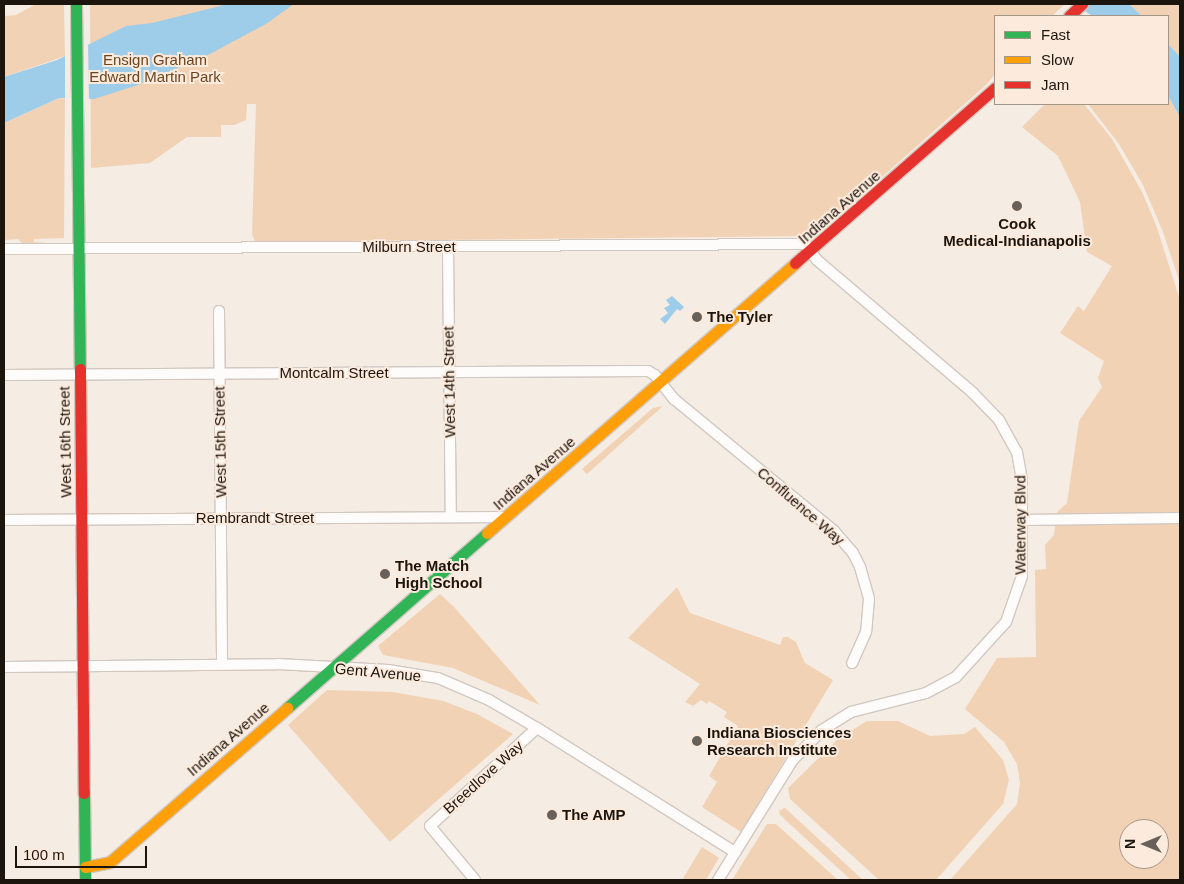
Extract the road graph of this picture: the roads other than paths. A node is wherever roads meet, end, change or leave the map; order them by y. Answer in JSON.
{"nodes":[{"id":1,"x":1082,"y":4,"type":"edge"},
{"id":2,"x":76,"y":6,"type":"edge"},
{"id":3,"x":1070,"y":15,"type":"edge"},
{"id":4,"x":994,"y":89,"type":"edge"},
{"id":5,"x":448,"y":247,"type":"junction"},
{"id":6,"x":4,"y":249,"type":"edge"},
{"id":7,"x":79,"y":249,"type":"junction"},
{"id":8,"x":810,"y":252,"type":"junction"},
{"id":9,"x":219,"y":311,"type":"dead end"},
{"id":10,"x":449,"y":372,"type":"junction"},
{"id":11,"x":79,"y":374,"type":"junction"},
{"id":12,"x":220,"y":374,"type":"junction"},
{"id":13,"x":4,"y":375,"type":"edge"},
{"id":14,"x":661,"y":382,"type":"junction"},
{"id":15,"x":507,"y":516,"type":"junction"},
{"id":16,"x":451,"y":517,"type":"junction"},
{"id":17,"x":221,"y":518,"type":"junction"},
{"id":18,"x":1180,"y":518,"type":"edge"},
{"id":19,"x":4,"y":520,"type":"edge"},
{"id":20,"x":82,"y":520,"type":"junction"},
{"id":21,"x":1022,"y":520,"type":"junction"},
{"id":22,"x":852,"y":663,"type":"dead end"},
{"id":23,"x":222,"y":664,"type":"junction"},
{"id":24,"x":4,"y":667,"type":"edge"},
{"id":25,"x":84,"y":667,"type":"junction"},
{"id":26,"x":333,"y":668,"type":"junction"},
{"id":27,"x":537,"y":728,"type":"junction"},
{"id":28,"x":735,"y":852,"type":"junction"},
{"id":29,"x":85,"y":867,"type":"junction"},
{"id":30,"x":85,"y":880,"type":"edge"},
{"id":31,"x":475,"y":880,"type":"edge"},
{"id":32,"x":718,"y":880,"type":"edge"}],
"edges":[{"from":1,"to":3,"type":"main road"},
{"from":2,"to":7,"type":"main road","name":"West 16th Street"},
{"from":4,"to":8,"type":"main road","name":"Indiana Avenue"},
{"from":5,"to":7,"type":"street","name":"Milburn Street"},
{"from":5,"to":8,"type":"street","name":"Milburn Street"},
{"from":5,"to":10,"type":"street","name":"West 14th Street"},
{"from":6,"to":7,"type":"street","name":"Milburn Street"},
{"from":7,"to":11,"type":"main road","name":"West 16th Street"},
{"from":8,"to":14,"type":"main road","name":"Indiana Avenue"},
{"from":8,"to":21,"type":"street","name":"Waterway Blvd"},
{"from":9,"to":12,"type":"street","name":"West 15th Street"},
{"from":10,"to":12,"type":"street","name":"Montcalm Street"},
{"from":10,"to":14,"type":"street","name":"Montcalm Street"},
{"from":10,"to":16,"type":"street","name":"West 14th Street"},
{"from":11,"to":12,"type":"street","name":"Montcalm Street"},
{"from":11,"to":13,"type":"street","name":"Montcalm Street"},
{"from":11,"to":20,"type":"main road","name":"West 16th Street"},
{"from":12,"to":17,"type":"street","name":"West 15th Street"},
{"from":14,"to":15,"type":"main road","name":"Indiana Avenue"},
{"from":14,"to":22,"type":"street","name":"Confluence Way"},
{"from":15,"to":16,"type":"street","name":"Rembrandt Street"},
{"from":15,"to":26,"type":"main road","name":"Indiana Avenue"},
{"from":16,"to":17,"type":"street","name":"Rembrandt Street"},
{"from":17,"to":20,"type":"street","name":"Rembrandt Street"},
{"from":17,"to":23,"type":"street","name":"West 15th Street"},
{"from":18,"to":21,"type":"street"},
{"from":19,"to":20,"type":"street","name":"Rembrandt Street"},
{"from":20,"to":25,"type":"main road","name":"West 16th Street"},
{"from":21,"to":28,"type":"street","name":"Waterway Blvd"},
{"from":23,"to":25,"type":"street","name":"Gent Avenue"},
{"from":23,"to":26,"type":"street","name":"Gent Avenue"},
{"from":24,"to":25,"type":"street","name":"Gent Avenue"},
{"from":25,"to":29,"type":"main road","name":"West 16th Street"},
{"from":26,"to":27,"type":"street","name":"Gent Avenue"},
{"from":26,"to":29,"type":"main road","name":"Indiana Avenue"},
{"from":27,"to":28,"type":"street","name":"Gent Avenue"},
{"from":27,"to":31,"type":"street","name":"Breedlove Way"},
{"from":28,"to":32,"type":"street","name":"Waterway Blvd"},
{"from":29,"to":30,"type":"main road","name":"West 16th Street"}]}
